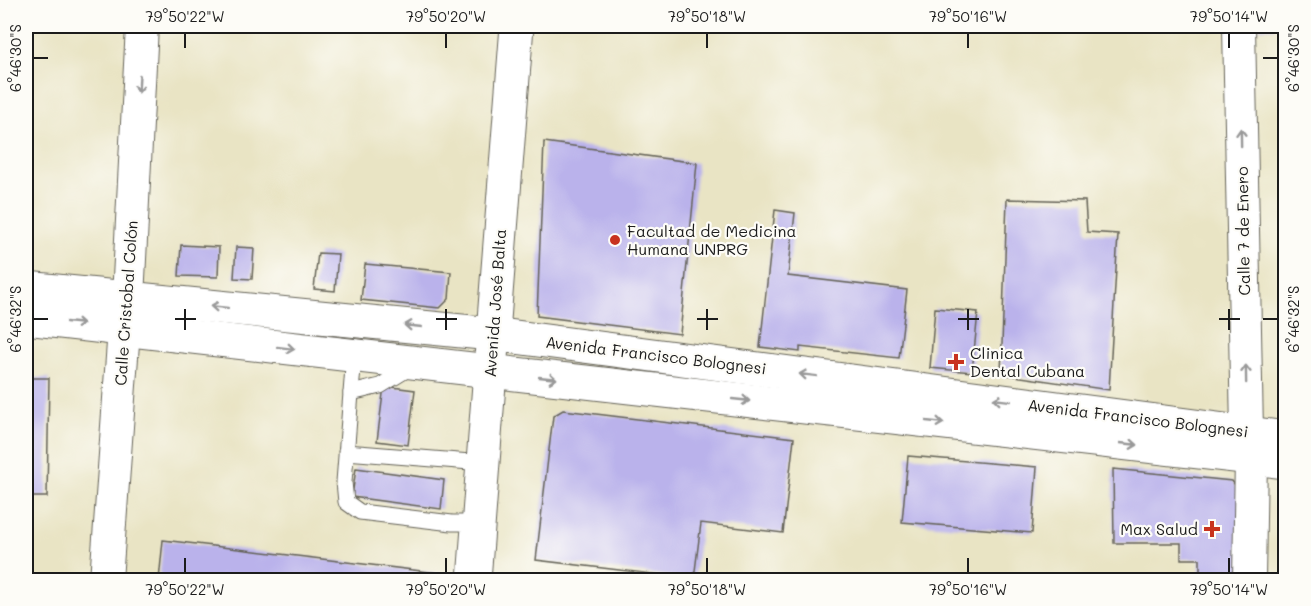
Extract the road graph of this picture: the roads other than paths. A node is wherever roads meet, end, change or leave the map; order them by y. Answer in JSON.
{"nodes":[{"id":1,"x":142,"y":26,"type":"edge"},
{"id":2,"x":517,"y":26,"type":"edge"},
{"id":3,"x":1239,"y":26,"type":"edge"},
{"id":4,"x":26,"y":288,"type":"edge"},
{"id":5,"x":126,"y":313,"type":"junction"},
{"id":6,"x":26,"y":318,"type":"edge"},
{"id":7,"x":492,"y":334,"type":"junction"},
{"id":8,"x":354,"y":356,"type":"junction"},
{"id":9,"x":418,"y":363,"type":"junction"},
{"id":10,"x":489,"y":371,"type":"junction"},
{"id":11,"x":351,"y":393,"type":"junction"},
{"id":12,"x":1286,"y":438,"type":"edge"},
{"id":13,"x":1249,"y":445,"type":"junction"},
{"id":14,"x":346,"y":452,"type":"junction"},
{"id":15,"x":1286,"y":462,"type":"edge"},
{"id":16,"x":483,"y":463,"type":"junction"},
{"id":17,"x":478,"y":523,"type":"junction"},
{"id":18,"x":106,"y":580,"type":"edge"},
{"id":19,"x":474,"y":580,"type":"edge"},
{"id":20,"x":1249,"y":580,"type":"edge"}],
"edges":[{"from":1,"to":5,"type":"street","name":"Calle Cristobal Colón","one_way":true},
{"from":2,"to":7,"type":"main road","name":"Avenida José Balta"},
{"from":13,"to":3,"type":"street","name":"Calle 7 de Enero","one_way":true},
{"from":4,"to":5,"type":"main road","name":"Avenida Francisco Bolognesi"},
{"from":6,"to":5,"type":"main road","name":"Avenida Francisco Bolognesi","one_way":true},
{"from":7,"to":5,"type":"main road","name":"Avenida Francisco Bolognesi","one_way":true},
{"from":5,"to":8,"type":"main road","name":"Avenida Francisco Bolognesi","one_way":true},
{"from":5,"to":18,"type":"street","name":"Calle Cristobal Colón"},
{"from":7,"to":10,"type":"main road","name":"Avenida José Balta"},
{"from":13,"to":7,"type":"main road","name":"Avenida Francisco Bolognesi","one_way":true},
{"from":8,"to":9,"type":"main road","name":"Avenida Francisco Bolognesi"},
{"from":8,"to":11,"type":"lane"},
{"from":9,"to":10,"type":"main road","name":"Avenida Francisco Bolognesi"},
{"from":9,"to":11,"type":"lane"},
{"from":10,"to":13,"type":"main road","name":"Avenida Francisco Bolognesi","one_way":true},
{"from":10,"to":16,"type":"main road","name":"Avenida José Balta"},
{"from":11,"to":14,"type":"lane"},
{"from":12,"to":13,"type":"main road","name":"Avenida Francisco Bolognesi"},
{"from":13,"to":15,"type":"main road","name":"Avenida Francisco Bolognesi"},
{"from":13,"to":20,"type":"street","name":"Calle 7 de Enero"},
{"from":14,"to":16,"type":"lane"},
{"from":14,"to":17,"type":"lane"},
{"from":16,"to":17,"type":"main road","name":"Avenida José Balta"},
{"from":17,"to":19,"type":"main road","name":"Avenida José Balta"}]}
